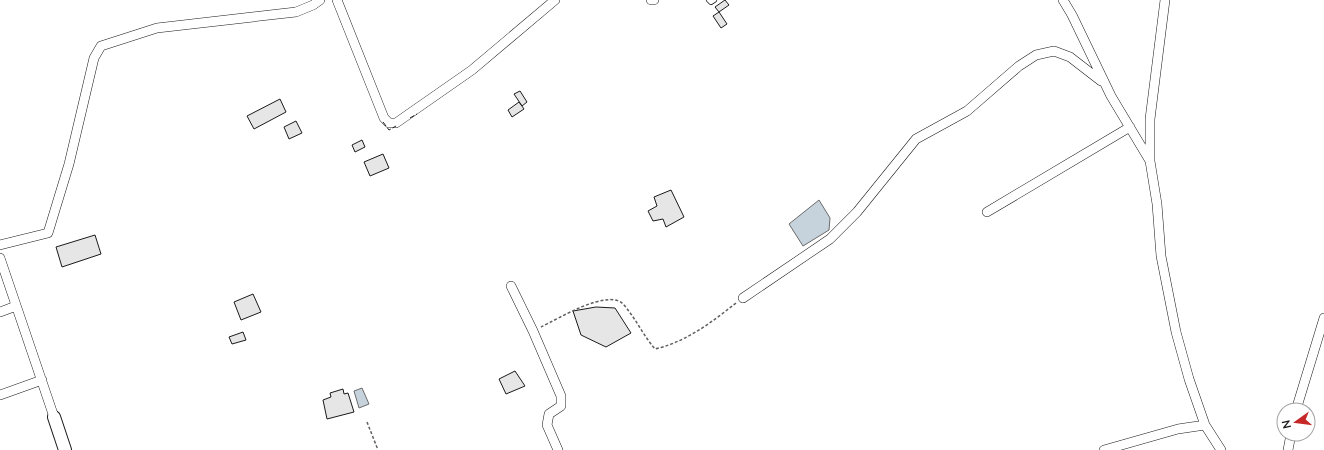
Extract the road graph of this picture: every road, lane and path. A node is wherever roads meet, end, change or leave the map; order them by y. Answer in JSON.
{"nodes":[{"id":1,"x":320,"y":0,"type":"edge"},
{"id":2,"x":337,"y":0,"type":"edge"},
{"id":3,"x":555,"y":0,"type":"edge"},
{"id":4,"x":710,"y":0,"type":"edge"},
{"id":5,"x":714,"y":0,"type":"edge"},
{"id":6,"x":1063,"y":0,"type":"edge"},
{"id":7,"x":1165,"y":0,"type":"edge"},
{"id":8,"x":1105,"y":84,"type":"junction"},
{"id":9,"x":1130,"y":127,"type":"junction"},
{"id":10,"x":1150,"y":161,"type":"junction"},
{"id":11,"x":987,"y":212,"type":"dead end"},
{"id":12,"x":0,"y":245,"type":"edge"},
{"id":13,"x":0,"y":258,"type":"edge"},
{"id":14,"x":511,"y":286,"type":"dead end"},
{"id":15,"x":743,"y":298,"type":"joint"},
{"id":16,"x":16,"y":306,"type":"junction"},
{"id":17,"x":0,"y":312,"type":"edge"},
{"id":18,"x":1324,"y":318,"type":"edge"},
{"id":19,"x":533,"y":331,"type":"junction"},
{"id":20,"x":42,"y":380,"type":"junction"},
{"id":21,"x":0,"y":395,"type":"edge"},
{"id":22,"x":1298,"y":402,"type":"edge"},
{"id":23,"x":54,"y":417,"type":"joint"},
{"id":24,"x":367,"y":422,"type":"dead end"},
{"id":25,"x":1205,"y":425,"type":"junction"},
{"id":26,"x":65,"y":450,"type":"edge"},
{"id":27,"x":378,"y":450,"type":"edge"},
{"id":28,"x":558,"y":450,"type":"edge"},
{"id":29,"x":1104,"y":450,"type":"edge"},
{"id":30,"x":1221,"y":450,"type":"edge"}],
"edges":[{"from":1,"to":12,"type":"street"},
{"from":2,"to":3,"type":"street"},
{"from":4,"to":5,"type":"lane"},
{"from":6,"to":8,"type":"street"},
{"from":7,"to":10,"type":"street"},
{"from":8,"to":9,"type":"street"},
{"from":8,"to":15,"type":"street"},
{"from":9,"to":10,"type":"street"},
{"from":9,"to":11,"type":"street"},
{"from":10,"to":25,"type":"street"},
{"from":13,"to":16,"type":"street"},
{"from":14,"to":19,"type":"street"},
{"from":15,"to":19,"type":"path"},
{"from":16,"to":17,"type":"street"},
{"from":16,"to":20,"type":"street"},
{"from":18,"to":22,"type":"street"},
{"from":19,"to":28,"type":"street"},
{"from":20,"to":21,"type":"street"},
{"from":20,"to":23,"type":"street"},
{"from":23,"to":26,"type":"street"},
{"from":24,"to":27,"type":"path"},
{"from":25,"to":29,"type":"street"},
{"from":25,"to":30,"type":"street"}]}
